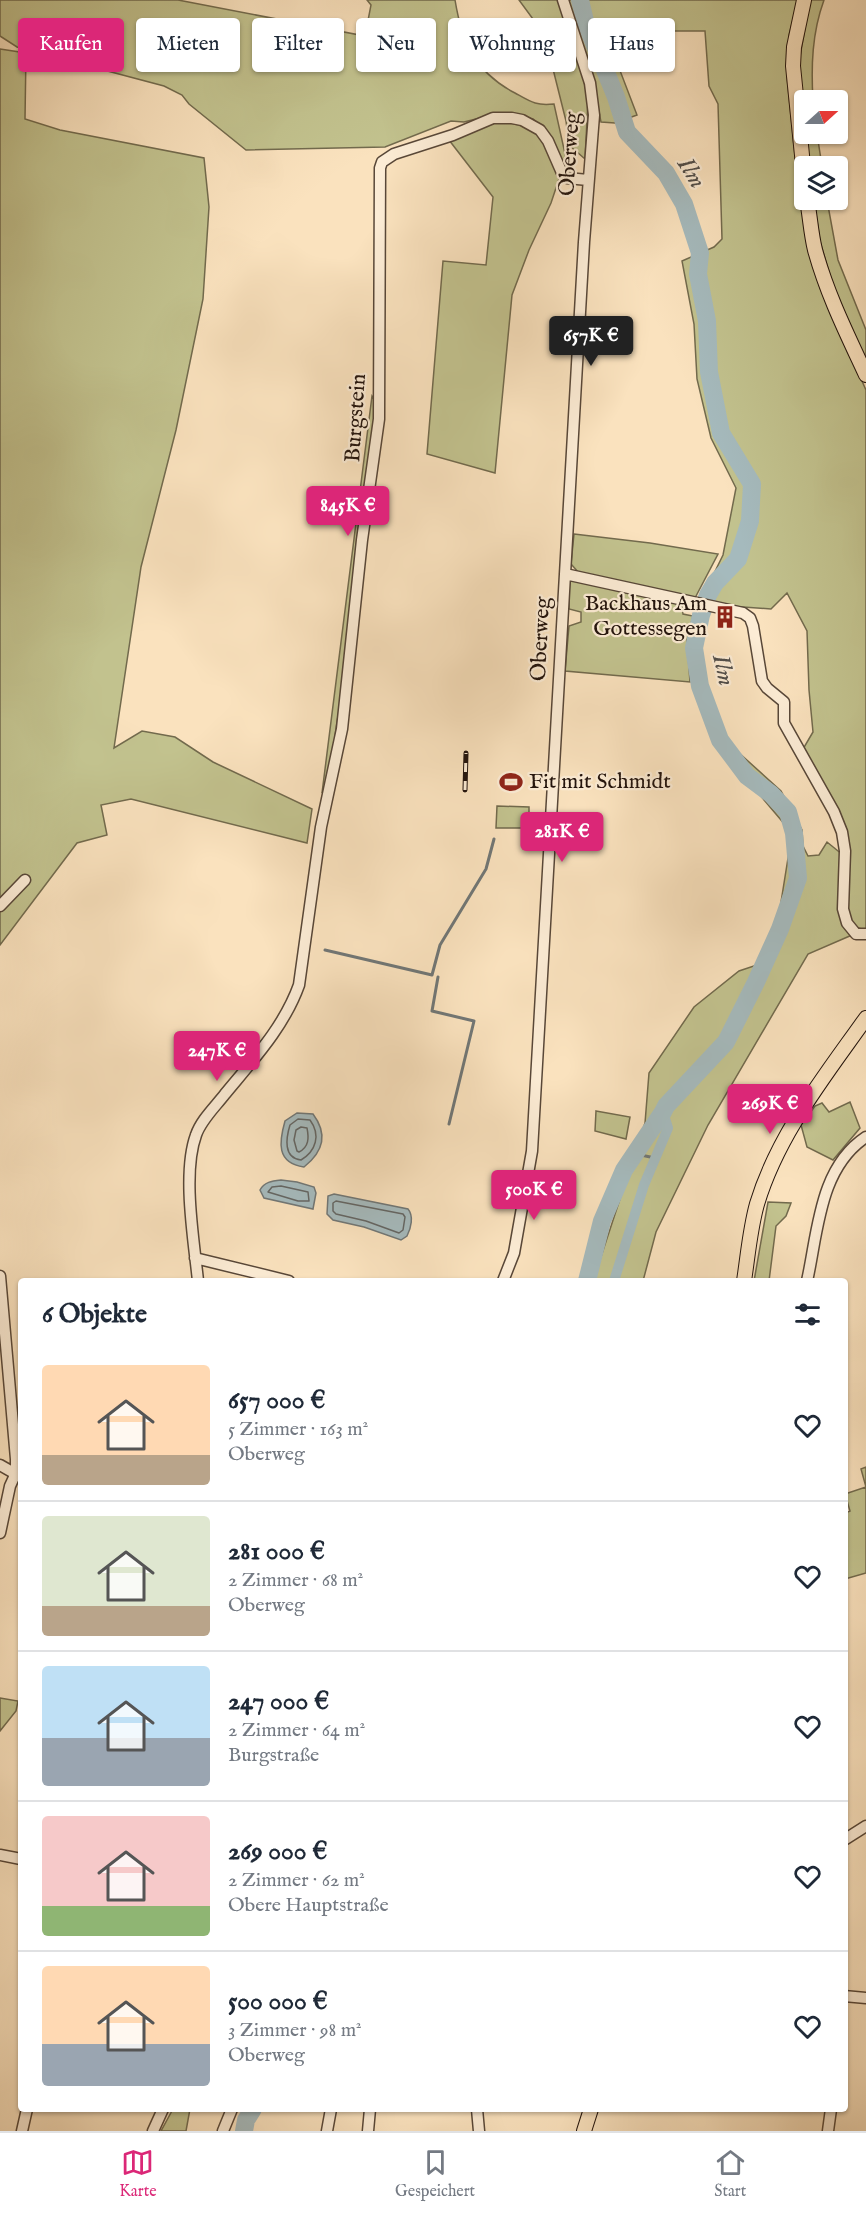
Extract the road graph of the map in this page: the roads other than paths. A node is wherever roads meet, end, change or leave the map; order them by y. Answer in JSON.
{"nodes":[{"id":1,"x":563,"y":0,"type":"edge"},
{"id":2,"x":804,"y":0,"type":"edge"},
{"id":3,"x":802,"y":156,"type":"edge"},
{"id":4,"x":588,"y":180,"type":"junction"},
{"id":5,"x":808,"y":210,"type":"edge"},
{"id":6,"x":866,"y":375,"type":"edge"},
{"id":7,"x":565,"y":574,"type":"junction"},
{"id":8,"x":25,"y":880,"type":"dead end"},
{"id":9,"x":2,"y":904,"type":"edge"},
{"id":10,"x":0,"y":916,"type":"edge"},
{"id":11,"x":866,"y":934,"type":"edge"},
{"id":12,"x":866,"y":1018,"type":"edge"},
{"id":13,"x":866,"y":1137,"type":"edge"},
{"id":14,"x":195,"y":1258,"type":"junction"},
{"id":15,"x":0,"y":1276,"type":"edge"},
{"id":16,"x":198,"y":1278,"type":"edge"},
{"id":17,"x":277,"y":1278,"type":"edge"},
{"id":18,"x":504,"y":1278,"type":"edge"},
{"id":19,"x":744,"y":1278,"type":"edge"},
{"id":20,"x":808,"y":1278,"type":"edge"},
{"id":21,"x":0,"y":1465,"type":"edge"},
{"id":22,"x":18,"y":1475,"type":"edge"},
{"id":23,"x":0,"y":1533,"type":"edge"},
{"id":24,"x":866,"y":1826,"type":"edge"},
{"id":25,"x":848,"y":1837,"type":"edge"},
{"id":26,"x":0,"y":1854,"type":"edge"},
{"id":27,"x":18,"y":1858,"type":"edge"},
{"id":28,"x":848,"y":1996,"type":"edge"},
{"id":29,"x":866,"y":1998,"type":"edge"},
{"id":30,"x":26,"y":2112,"type":"edge"},
{"id":31,"x":162,"y":2112,"type":"edge"},
{"id":32,"x":231,"y":2112,"type":"edge"},
{"id":33,"x":330,"y":2112,"type":"edge"},
{"id":34,"x":370,"y":2112,"type":"edge"},
{"id":35,"x":477,"y":2112,"type":"edge"},
{"id":36,"x":590,"y":2112,"type":"edge"},
{"id":37,"x":831,"y":2112,"type":"edge"},
{"id":38,"x":22,"y":2131,"type":"edge"},
{"id":39,"x":153,"y":2131,"type":"edge"},
{"id":40,"x":223,"y":2131,"type":"edge"},
{"id":41,"x":327,"y":2131,"type":"edge"},
{"id":42,"x":368,"y":2131,"type":"edge"},
{"id":43,"x":479,"y":2131,"type":"edge"},
{"id":44,"x":584,"y":2131,"type":"edge"},
{"id":45,"x":828,"y":2131,"type":"edge"}],
"edges":[{"from":1,"to":4,"type":"street","name":"Oberweg"},
{"from":2,"to":3,"type":"main road"},
{"from":4,"to":7,"type":"street","name":"Oberweg"},
{"from":4,"to":14,"type":"street","name":"Burgstein"},
{"from":5,"to":6,"type":"main road"},
{"from":7,"to":11,"type":"street"},
{"from":7,"to":18,"type":"street","name":"Oberweg"},
{"from":8,"to":9,"type":"street"},
{"from":9,"to":10,"type":"street"},
{"from":12,"to":19,"type":"main road"},
{"from":13,"to":20,"type":"street"},
{"from":14,"to":16,"type":"street"},
{"from":14,"to":17,"type":"street"},
{"from":15,"to":22,"type":"street"},
{"from":21,"to":22,"type":"street"},
{"from":22,"to":23,"type":"street"},
{"from":24,"to":25,"type":"street"},
{"from":26,"to":27,"type":"street"},
{"from":28,"to":29,"type":"street"},
{"from":30,"to":38,"type":"street"},
{"from":31,"to":39,"type":"street"},
{"from":32,"to":40,"type":"street"},
{"from":33,"to":41,"type":"street"},
{"from":34,"to":42,"type":"street"},
{"from":35,"to":43,"type":"street"},
{"from":36,"to":44,"type":"main road"},
{"from":37,"to":45,"type":"street"}]}
